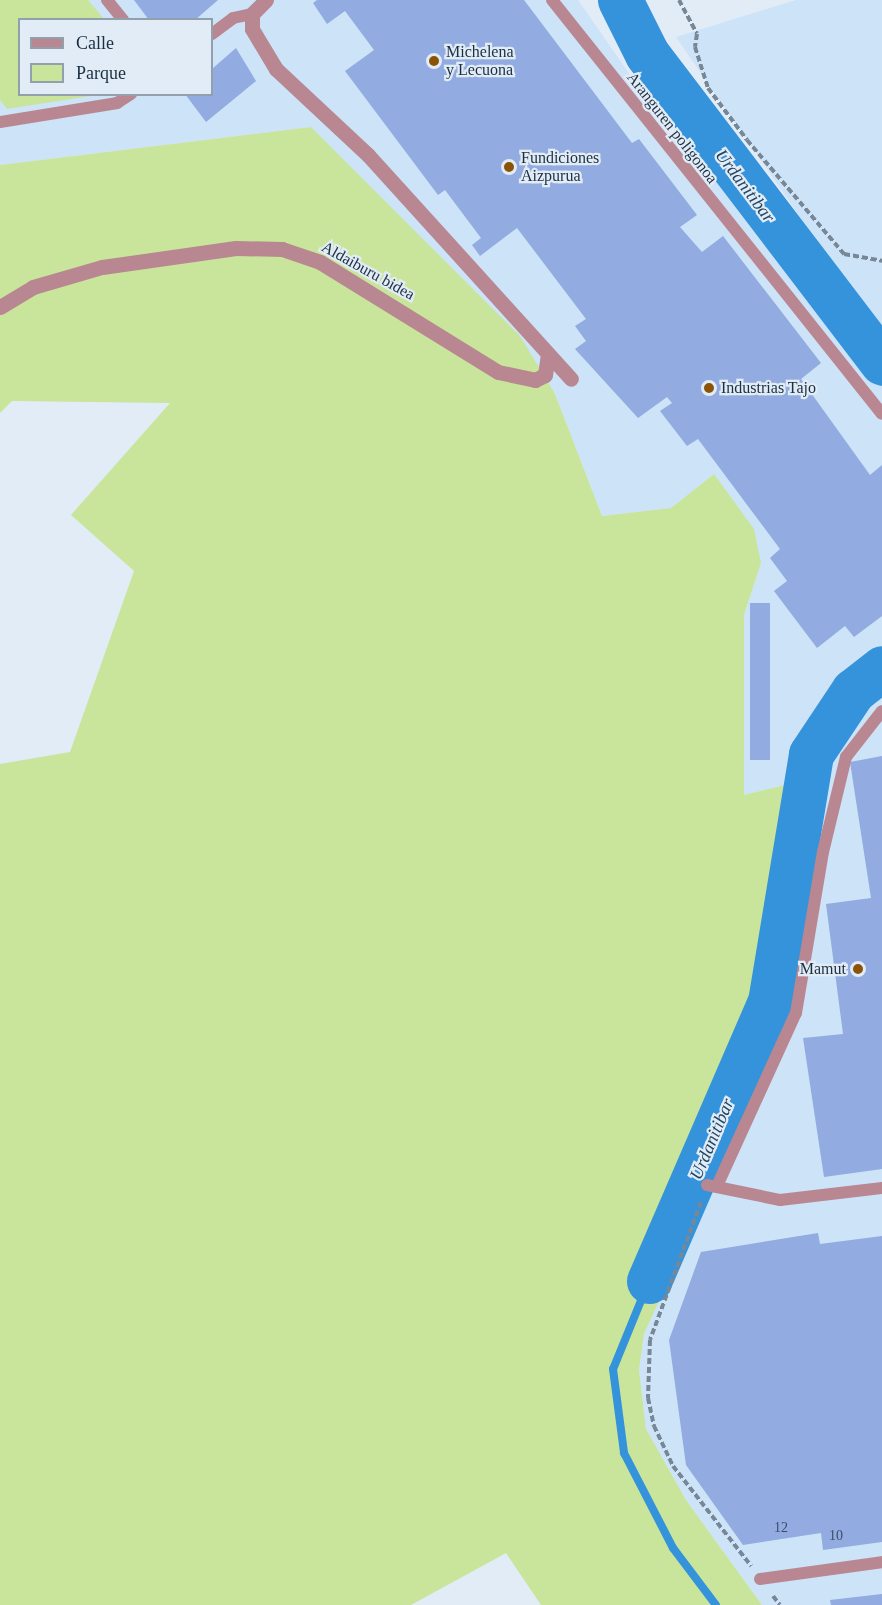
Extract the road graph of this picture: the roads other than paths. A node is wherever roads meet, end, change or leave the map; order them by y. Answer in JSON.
{"nodes":[{"id":1,"x":107,"y":0,"type":"edge"},
{"id":2,"x":266,"y":0,"type":"edge"},
{"id":3,"x":552,"y":0,"type":"edge"},
{"id":4,"x":252,"y":14,"type":"junction"},
{"id":5,"x":121,"y":18,"type":"edge"},
{"id":6,"x":213,"y":33,"type":"edge"},
{"id":7,"x":129,"y":96,"type":"edge"},
{"id":8,"x":0,"y":122,"type":"edge"},
{"id":9,"x":0,"y":307,"type":"edge"},
{"id":10,"x":549,"y":354,"type":"junction"},
{"id":11,"x":571,"y":379,"type":"dead end"},
{"id":12,"x":882,"y":414,"type":"edge"},
{"id":13,"x":882,"y":711,"type":"edge"},
{"id":14,"x":882,"y":1188,"type":"edge"},
{"id":15,"x":882,"y":1562,"type":"edge"},
{"id":16,"x":760,"y":1579,"type":"road end"}],
"edges":[{"from":1,"to":5,"type":"lane"},
{"from":2,"to":4,"type":"street"},
{"from":3,"to":12,"type":"lane","name":"Aranguren poligonoa"},
{"from":4,"to":6,"type":"lane"},
{"from":4,"to":10,"type":"street"},
{"from":7,"to":8,"type":"lane"},
{"from":9,"to":10,"type":"street","name":"Aldaiburu bidea"},
{"from":10,"to":11,"type":"street"},
{"from":13,"to":14,"type":"lane"},
{"from":15,"to":16,"type":"lane"}]}
